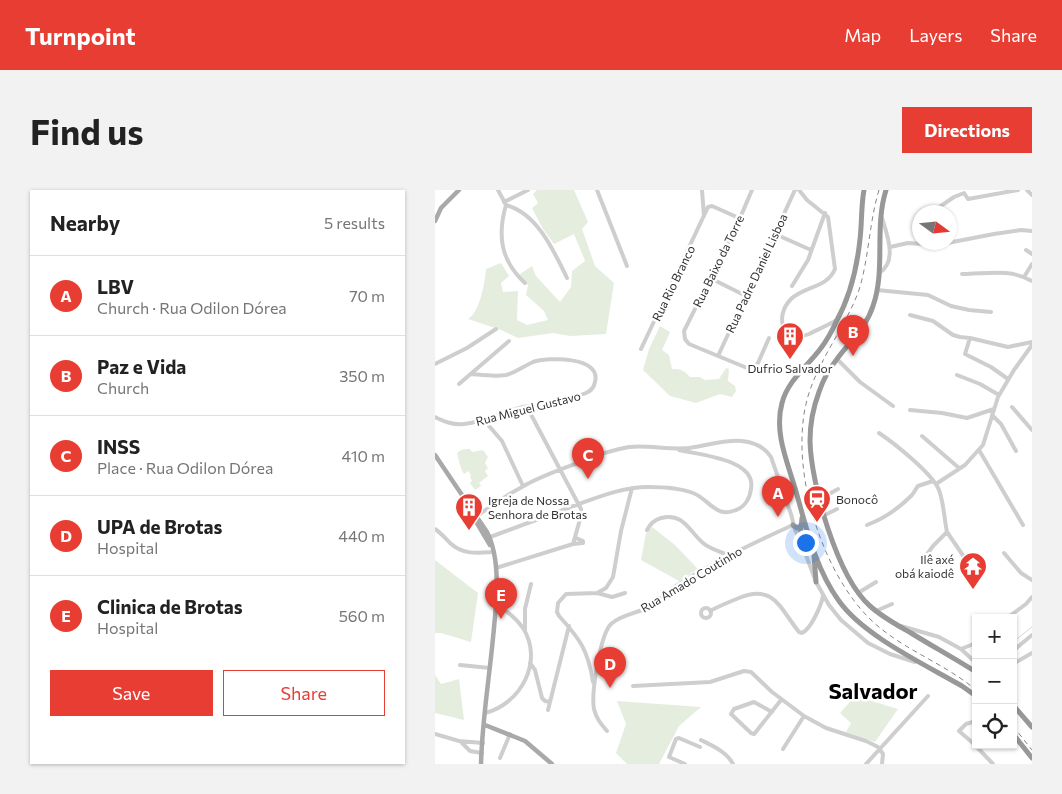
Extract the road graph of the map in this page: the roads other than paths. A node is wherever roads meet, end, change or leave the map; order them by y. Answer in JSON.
{"nodes":[{"id":1,"x":459,"y":190,"type":"edge"},
{"id":2,"x":498,"y":190,"type":"edge"},
{"id":3,"x":528,"y":190,"type":"edge"},
{"id":4,"x":597,"y":190,"type":"edge"},
{"id":5,"x":701,"y":190,"type":"edge"},
{"id":6,"x":752,"y":190,"type":"edge"},
{"id":7,"x":795,"y":190,"type":"edge"},
{"id":8,"x":799,"y":190,"type":"edge"},
{"id":9,"x":864,"y":190,"type":"edge"},
{"id":10,"x":885,"y":190,"type":"edge"},
{"id":11,"x":1016,"y":190,"type":"edge"},
{"id":12,"x":1027,"y":190,"type":"edge"},
{"id":13,"x":993,"y":192,"type":"edge"},
{"id":14,"x":1032,"y":195,"type":"edge"},
{"id":15,"x":505,"y":204,"type":"junction"},
{"id":16,"x":942,"y":205,"type":"edge"},
{"id":17,"x":825,"y":213,"type":"junction"},
{"id":18,"x":881,"y":213,"type":"junction"},
{"id":19,"x":704,"y":216,"type":"junction"},
{"id":20,"x":739,"y":218,"type":"junction"},
{"id":21,"x":435,"y":221,"type":"edge"},
{"id":22,"x":1032,"y":231,"type":"edge"},
{"id":23,"x":775,"y":234,"type":"junction"},
{"id":24,"x":890,"y":247,"type":"junction"},
{"id":25,"x":811,"y":250,"type":"junction"},
{"id":26,"x":1026,"y":250,"type":"dead end"},
{"id":27,"x":1032,"y":254,"type":"edge"},
{"id":28,"x":1032,"y":264,"type":"edge"},
{"id":29,"x":627,"y":266,"type":"dead end"},
{"id":30,"x":879,"y":273,"type":"junction"},
{"id":31,"x":962,"y":274,"type":"dead end"},
{"id":32,"x":1024,"y":277,"type":"junction"},
{"id":33,"x":567,"y":278,"type":"dead end"},
{"id":34,"x":710,"y":278,"type":"junction"},
{"id":35,"x":1032,"y":281,"type":"edge"},
{"id":36,"x":525,"y":283,"type":"dead end"},
{"id":37,"x":792,"y":286,"type":"dead end"},
{"id":38,"x":877,"y":290,"type":"junction"},
{"id":39,"x":746,"y":296,"type":"junction"},
{"id":40,"x":991,"y":312,"type":"dead end"},
{"id":41,"x":911,"y":315,"type":"dead end"},
{"id":42,"x":837,"y":320,"type":"junction"},
{"id":43,"x":496,"y":329,"type":"dead end"},
{"id":44,"x":769,"y":338,"type":"dead end"},
{"id":45,"x":970,"y":338,"type":"junction"},
{"id":46,"x":509,"y":341,"type":"dead end"},
{"id":47,"x":1032,"y":344,"type":"edge"},
{"id":48,"x":641,"y":349,"type":"dead end"},
{"id":49,"x":718,"y":356,"type":"junction"},
{"id":50,"x":837,"y":358,"type":"junction"},
{"id":51,"x":435,"y":364,"type":"edge"},
{"id":52,"x":471,"y":374,"type":"junction"},
{"id":53,"x":957,"y":374,"type":"dead end"},
{"id":54,"x":1008,"y":379,"type":"junction"},
{"id":55,"x":459,"y":384,"type":"dead end"},
{"id":56,"x":999,"y":395,"type":"junction"},
{"id":57,"x":893,"y":406,"type":"dead end"},
{"id":58,"x":527,"y":407,"type":"junction"},
{"id":59,"x":1012,"y":407,"type":"dead end"},
{"id":60,"x":994,"y":409,"type":"junction"},
{"id":61,"x":910,"y":410,"type":"dead end"},
{"id":62,"x":992,"y":415,"type":"junction"},
{"id":63,"x":435,"y":417,"type":"edge"},
{"id":64,"x":483,"y":419,"type":"junction"},
{"id":65,"x":1032,"y":430,"type":"edge"},
{"id":66,"x":879,"y":434,"type":"dead end"},
{"id":67,"x":922,"y":436,"type":"dead end"},
{"id":68,"x":672,"y":449,"type":"junction"},
{"id":69,"x":979,"y":450,"type":"junction"},
{"id":70,"x":1015,"y":451,"type":"dead end"},
{"id":71,"x":435,"y":456,"type":"edge"},
{"id":72,"x":959,"y":468,"type":"junction"},
{"id":73,"x":560,"y":470,"type":"junction"},
{"id":74,"x":935,"y":482,"type":"junction"},
{"id":75,"x":523,"y":486,"type":"junction"},
{"id":76,"x":632,"y":488,"type":"junction"},
{"id":77,"x":838,"y":489,"type":"dead end"},
{"id":78,"x":820,"y":499,"type":"junction"},
{"id":79,"x":578,"y":505,"type":"junction"},
{"id":80,"x":837,"y":510,"type":"dead end"},
{"id":81,"x":802,"y":512,"type":"junction"},
{"id":82,"x":825,"y":515,"type":"junction"},
{"id":83,"x":475,"y":517,"type":"junction"},
{"id":84,"x":793,"y":525,"type":"junction"},
{"id":85,"x":867,"y":525,"type":"dead end"},
{"id":86,"x":1023,"y":525,"type":"dead end"},
{"id":87,"x":801,"y":526,"type":"junction"},
{"id":88,"x":435,"y":529,"type":"edge"},
{"id":89,"x":647,"y":530,"type":"dead end"},
{"id":90,"x":947,"y":532,"type":"junction"},
{"id":91,"x":490,"y":537,"type":"junction"},
{"id":92,"x":576,"y":538,"type":"junction"},
{"id":93,"x":800,"y":539,"type":"junction"},
{"id":94,"x":573,"y":544,"type":"junction"},
{"id":95,"x":812,"y":546,"type":"junction"},
{"id":96,"x":493,"y":552,"type":"junction"},
{"id":97,"x":1004,"y":553,"type":"dead end"},
{"id":98,"x":728,"y":555,"type":"junction"},
{"id":99,"x":921,"y":561,"type":"dead end"},
{"id":100,"x":496,"y":568,"type":"junction"},
{"id":101,"x":975,"y":573,"type":"dead end"},
{"id":102,"x":1032,"y":580,"type":"edge"},
{"id":103,"x":816,"y":582,"type":"junction"},
{"id":104,"x":876,"y":582,"type":"dead end"},
{"id":105,"x":531,"y":584,"type":"dead end"},
{"id":106,"x":597,"y":593,"type":"junction"},
{"id":107,"x":625,"y":593,"type":"dead end"},
{"id":108,"x":859,"y":593,"type":"junction"},
{"id":109,"x":823,"y":595,"type":"junction"},
{"id":110,"x":1032,"y":597,"type":"edge"},
{"id":111,"x":892,"y":604,"type":"dead end"},
{"id":112,"x":497,"y":605,"type":"junction"},
{"id":113,"x":829,"y":605,"type":"junction"},
{"id":114,"x":819,"y":608,"type":"junction"},
{"id":115,"x":710,"y":611,"type":"dead end"},
{"id":116,"x":876,"y":611,"type":"junction"},
{"id":117,"x":1012,"y":614,"type":"edge"},
{"id":118,"x":569,"y":626,"type":"junction"},
{"id":119,"x":898,"y":626,"type":"junction"},
{"id":120,"x":526,"y":633,"type":"junction"},
{"id":121,"x":1032,"y":635,"type":"edge"},
{"id":122,"x":972,"y":645,"type":"edge"},
{"id":123,"x":1017,"y":648,"type":"edge"},
{"id":124,"x":961,"y":649,"type":"junction"},
{"id":125,"x":1032,"y":653,"type":"edge"},
{"id":126,"x":972,"y":659,"type":"edge"},
{"id":127,"x":1017,"y":662,"type":"edge"},
{"id":128,"x":530,"y":663,"type":"junction"},
{"id":129,"x":925,"y":664,"type":"junction"},
{"id":130,"x":460,"y":665,"type":"dead end"},
{"id":131,"x":491,"y":668,"type":"junction"},
{"id":132,"x":972,"y":670,"type":"edge"},
{"id":133,"x":594,"y":686,"type":"junction"},
{"id":134,"x":633,"y":686,"type":"dead end"},
{"id":135,"x":972,"y":693,"type":"edge"},
{"id":136,"x":927,"y":696,"type":"dead end"},
{"id":137,"x":781,"y":700,"type":"junction"},
{"id":138,"x":550,"y":702,"type":"junction"},
{"id":139,"x":548,"y":710,"type":"dead end"},
{"id":140,"x":1017,"y":710,"type":"edge"},
{"id":141,"x":772,"y":712,"type":"junction"},
{"id":142,"x":485,"y":713,"type":"junction"},
{"id":143,"x":804,"y":716,"type":"junction"},
{"id":144,"x":972,"y":722,"type":"edge"},
{"id":145,"x":485,"y":725,"type":"junction"},
{"id":146,"x":1032,"y":727,"type":"edge"},
{"id":147,"x":607,"y":731,"type":"dead end"},
{"id":148,"x":435,"y":734,"type":"edge"},
{"id":149,"x":510,"y":734,"type":"junction"},
{"id":150,"x":1017,"y":739,"type":"edge"},
{"id":151,"x":701,"y":740,"type":"dead end"},
{"id":152,"x":459,"y":741,"type":"junction"},
{"id":153,"x":470,"y":742,"type":"junction"},
{"id":154,"x":972,"y":742,"type":"edge"},
{"id":155,"x":483,"y":743,"type":"junction"},
{"id":156,"x":699,"y":747,"type":"dead end"},
{"id":157,"x":469,"y":749,"type":"junction"},
{"id":158,"x":783,"y":749,"type":"dead end"},
{"id":159,"x":880,"y":749,"type":"junction"},
{"id":160,"x":979,"y":749,"type":"edge"},
{"id":161,"x":482,"y":753,"type":"junction"},
{"id":162,"x":500,"y":758,"type":"dead end"},
{"id":163,"x":1032,"y":758,"type":"edge"},
{"id":164,"x":481,"y":764,"type":"edge"},
{"id":165,"x":552,"y":764,"type":"edge"},
{"id":166,"x":685,"y":764,"type":"edge"},
{"id":167,"x":733,"y":764,"type":"edge"},
{"id":168,"x":866,"y":764,"type":"edge"},
{"id":169,"x":882,"y":764,"type":"edge"},
{"id":170,"x":993,"y":764,"type":"edge"}],
"edges":[{"from":1,"to":21,"type":"main road"},
{"from":2,"to":15,"type":"street"},
{"from":3,"to":15,"type":"street"},
{"from":4,"to":29,"type":"street"},
{"from":5,"to":19,"type":"street"},
{"from":6,"to":20,"type":"street","name":"Rua Baixo da Torre"},
{"from":7,"to":23,"type":"street","name":"Rua Padre Daniel Lisboa"},
{"from":8,"to":17,"type":"street"},
{"from":9,"to":42,"type":"highway"},
{"from":10,"to":18,"type":"highway"},
{"from":11,"to":13,"type":"street"},
{"from":12,"to":14,"type":"street"},
{"from":13,"to":16,"type":"street"},
{"from":15,"to":33,"type":"street"},
{"from":15,"to":36,"type":"street"},
{"from":17,"to":25,"type":"street"},
{"from":17,"to":42,"type":"street"},
{"from":18,"to":24,"type":"street"},
{"from":18,"to":30,"type":"highway"},
{"from":19,"to":20,"type":"street"},
{"from":19,"to":48,"type":"street","name":"Rua Rio Branco"},
{"from":20,"to":34,"type":"street","name":"Rua Baixo da Torre"},
{"from":22,"to":24,"type":"street"},
{"from":23,"to":25,"type":"street"},
{"from":23,"to":39,"type":"street","name":"Rua Padre Daniel Lisboa"},
{"from":24,"to":30,"type":"street"},
{"from":25,"to":37,"type":"street"},
{"from":26,"to":27,"type":"street"},
{"from":28,"to":32,"type":"street"},
{"from":30,"to":38,"type":"highway"},
{"from":31,"to":32,"type":"street"},
{"from":32,"to":35,"type":"street"},
{"from":34,"to":39,"type":"street"},
{"from":34,"to":49,"type":"street","name":"Rua Baixo da Torre"},
{"from":38,"to":40,"type":"street"},
{"from":38,"to":50,"type":"highway"},
{"from":39,"to":49,"type":"street","name":"Rua Padre Daniel Lisboa"},
{"from":41,"to":45,"type":"street"},
{"from":42,"to":81,"type":"highway"},
{"from":43,"to":51,"type":"street"},
{"from":44,"to":49,"type":"street"},
{"from":45,"to":47,"type":"street"},
{"from":45,"to":54,"type":"street"},
{"from":46,"to":52,"type":"street"},
{"from":47,"to":54,"type":"street"},
{"from":50,"to":57,"type":"street"},
{"from":50,"to":78,"type":"highway"},
{"from":52,"to":55,"type":"street"},
{"from":52,"to":58,"type":"street","name":"Rua Miguel Gustavo"},
{"from":53,"to":56,"type":"street"},
{"from":54,"to":56,"type":"street"},
{"from":56,"to":60,"type":"street"},
{"from":58,"to":64,"type":"street","name":"Rua Miguel Gustavo"},
{"from":58,"to":73,"type":"street"},
{"from":59,"to":65,"type":"street"},
{"from":60,"to":61,"type":"street"},
{"from":60,"to":62,"type":"street"},
{"from":62,"to":69,"type":"street"},
{"from":62,"to":70,"type":"street"},
{"from":63,"to":64,"type":"street","name":"Rua Miguel Gustavo"},
{"from":64,"to":75,"type":"street"},
{"from":66,"to":74,"type":"street"},
{"from":67,"to":72,"type":"street"},
{"from":68,"to":73,"type":"street"},
{"from":68,"to":76,"type":"street"},
{"from":68,"to":84,"type":"street"},
{"from":69,"to":72,"type":"street"},
{"from":69,"to":86,"type":"street"},
{"from":71,"to":83,"type":"main road"},
{"from":72,"to":74,"type":"street"},
{"from":73,"to":75,"type":"street"},
{"from":73,"to":79,"type":"street"},
{"from":74,"to":85,"type":"street"},
{"from":74,"to":90,"type":"street"},
{"from":75,"to":83,"type":"street"},
{"from":76,"to":79,"type":"street"},
{"from":76,"to":106,"type":"street"},
{"from":77,"to":78,"type":"street"},
{"from":78,"to":82,"type":"highway"},
{"from":79,"to":91,"type":"street"},
{"from":79,"to":92,"type":"street"},
{"from":80,"to":82,"type":"street"},
{"from":81,"to":87,"type":"highway"},
{"from":81,"to":95,"type":"highway"},
{"from":82,"to":108,"type":"highway"},
{"from":83,"to":91,"type":"main road"},
{"from":83,"to":96,"type":"main road"},
{"from":84,"to":87,"type":"highway"},
{"from":84,"to":93,"type":"street"},
{"from":84,"to":98,"type":"street","name":"Rua Amado Coutinho"},
{"from":87,"to":93,"type":"highway"},
{"from":88,"to":96,"type":"street"},
{"from":89,"to":98,"type":"street"},
{"from":90,"to":99,"type":"street"},
{"from":90,"to":101,"type":"street"},
{"from":91,"to":96,"type":"main road"},
{"from":92,"to":94,"type":"street"},
{"from":92,"to":94,"type":"street"},
{"from":93,"to":103,"type":"street"},
{"from":94,"to":100,"type":"street"},
{"from":95,"to":103,"type":"highway"},
{"from":95,"to":129,"type":"highway"},
{"from":96,"to":100,"type":"main road"},
{"from":97,"to":102,"type":"street"},
{"from":98,"to":133,"type":"street","name":"Rua Amado Coutinho"},
{"from":100,"to":112,"type":"main road"},
{"from":103,"to":109,"type":"street"},
{"from":104,"to":108,"type":"street"},
{"from":105,"to":120,"type":"street"},
{"from":106,"to":107,"type":"street"},
{"from":106,"to":118,"type":"street"},
{"from":108,"to":116,"type":"highway"},
{"from":109,"to":113,"type":"street"},
{"from":109,"to":114,"type":"street"},
{"from":110,"to":117,"type":"street"},
{"from":111,"to":116,"type":"street"},
{"from":112,"to":120,"type":"street"},
{"from":112,"to":131,"type":"main road"},
{"from":113,"to":114,"type":"street"},
{"from":113,"to":129,"type":"street"},
{"from":114,"to":115,"type":"street"},
{"from":116,"to":119,"type":"highway"},
{"from":118,"to":133,"type":"street"},
{"from":118,"to":138,"type":"street"},
{"from":119,"to":124,"type":"street"},
{"from":119,"to":132,"type":"highway"},
{"from":120,"to":128,"type":"street"},
{"from":121,"to":123,"type":"street"},
{"from":122,"to":124,"type":"street"},
{"from":124,"to":126,"type":"street"},
{"from":125,"to":127,"type":"street"},
{"from":128,"to":138,"type":"street"},
{"from":128,"to":142,"type":"street"},
{"from":129,"to":135,"type":"highway"},
{"from":130,"to":131,"type":"street"},
{"from":131,"to":142,"type":"main road"},
{"from":133,"to":147,"type":"street","name":"Rua Amado Coutinho"},
{"from":134,"to":137,"type":"street"},
{"from":136,"to":159,"type":"street"},
{"from":137,"to":141,"type":"street"},
{"from":137,"to":143,"type":"street"},
{"from":138,"to":139,"type":"street"},
{"from":140,"to":146,"type":"highway"},
{"from":141,"to":141,"type":"street"},
{"from":142,"to":145,"type":"main road"},
{"from":143,"to":158,"type":"street"},
{"from":143,"to":159,"type":"street"},
{"from":144,"to":154,"type":"street"},
{"from":145,"to":149,"type":"main road"},
{"from":145,"to":155,"type":"main road"},
{"from":148,"to":152,"type":"street"},
{"from":149,"to":162,"type":"street"},
{"from":149,"to":165,"type":"main road"},
{"from":150,"to":163,"type":"highway"},
{"from":151,"to":167,"type":"street"},
{"from":152,"to":153,"type":"street"},
{"from":152,"to":157,"type":"street"},
{"from":153,"to":155,"type":"street"},
{"from":153,"to":157,"type":"street"},
{"from":155,"to":161,"type":"main road"},
{"from":156,"to":166,"type":"street"},
{"from":157,"to":161,"type":"street"},
{"from":159,"to":168,"type":"street"},
{"from":159,"to":169,"type":"street"},
{"from":160,"to":170,"type":"street"},
{"from":161,"to":164,"type":"main road"}]}
